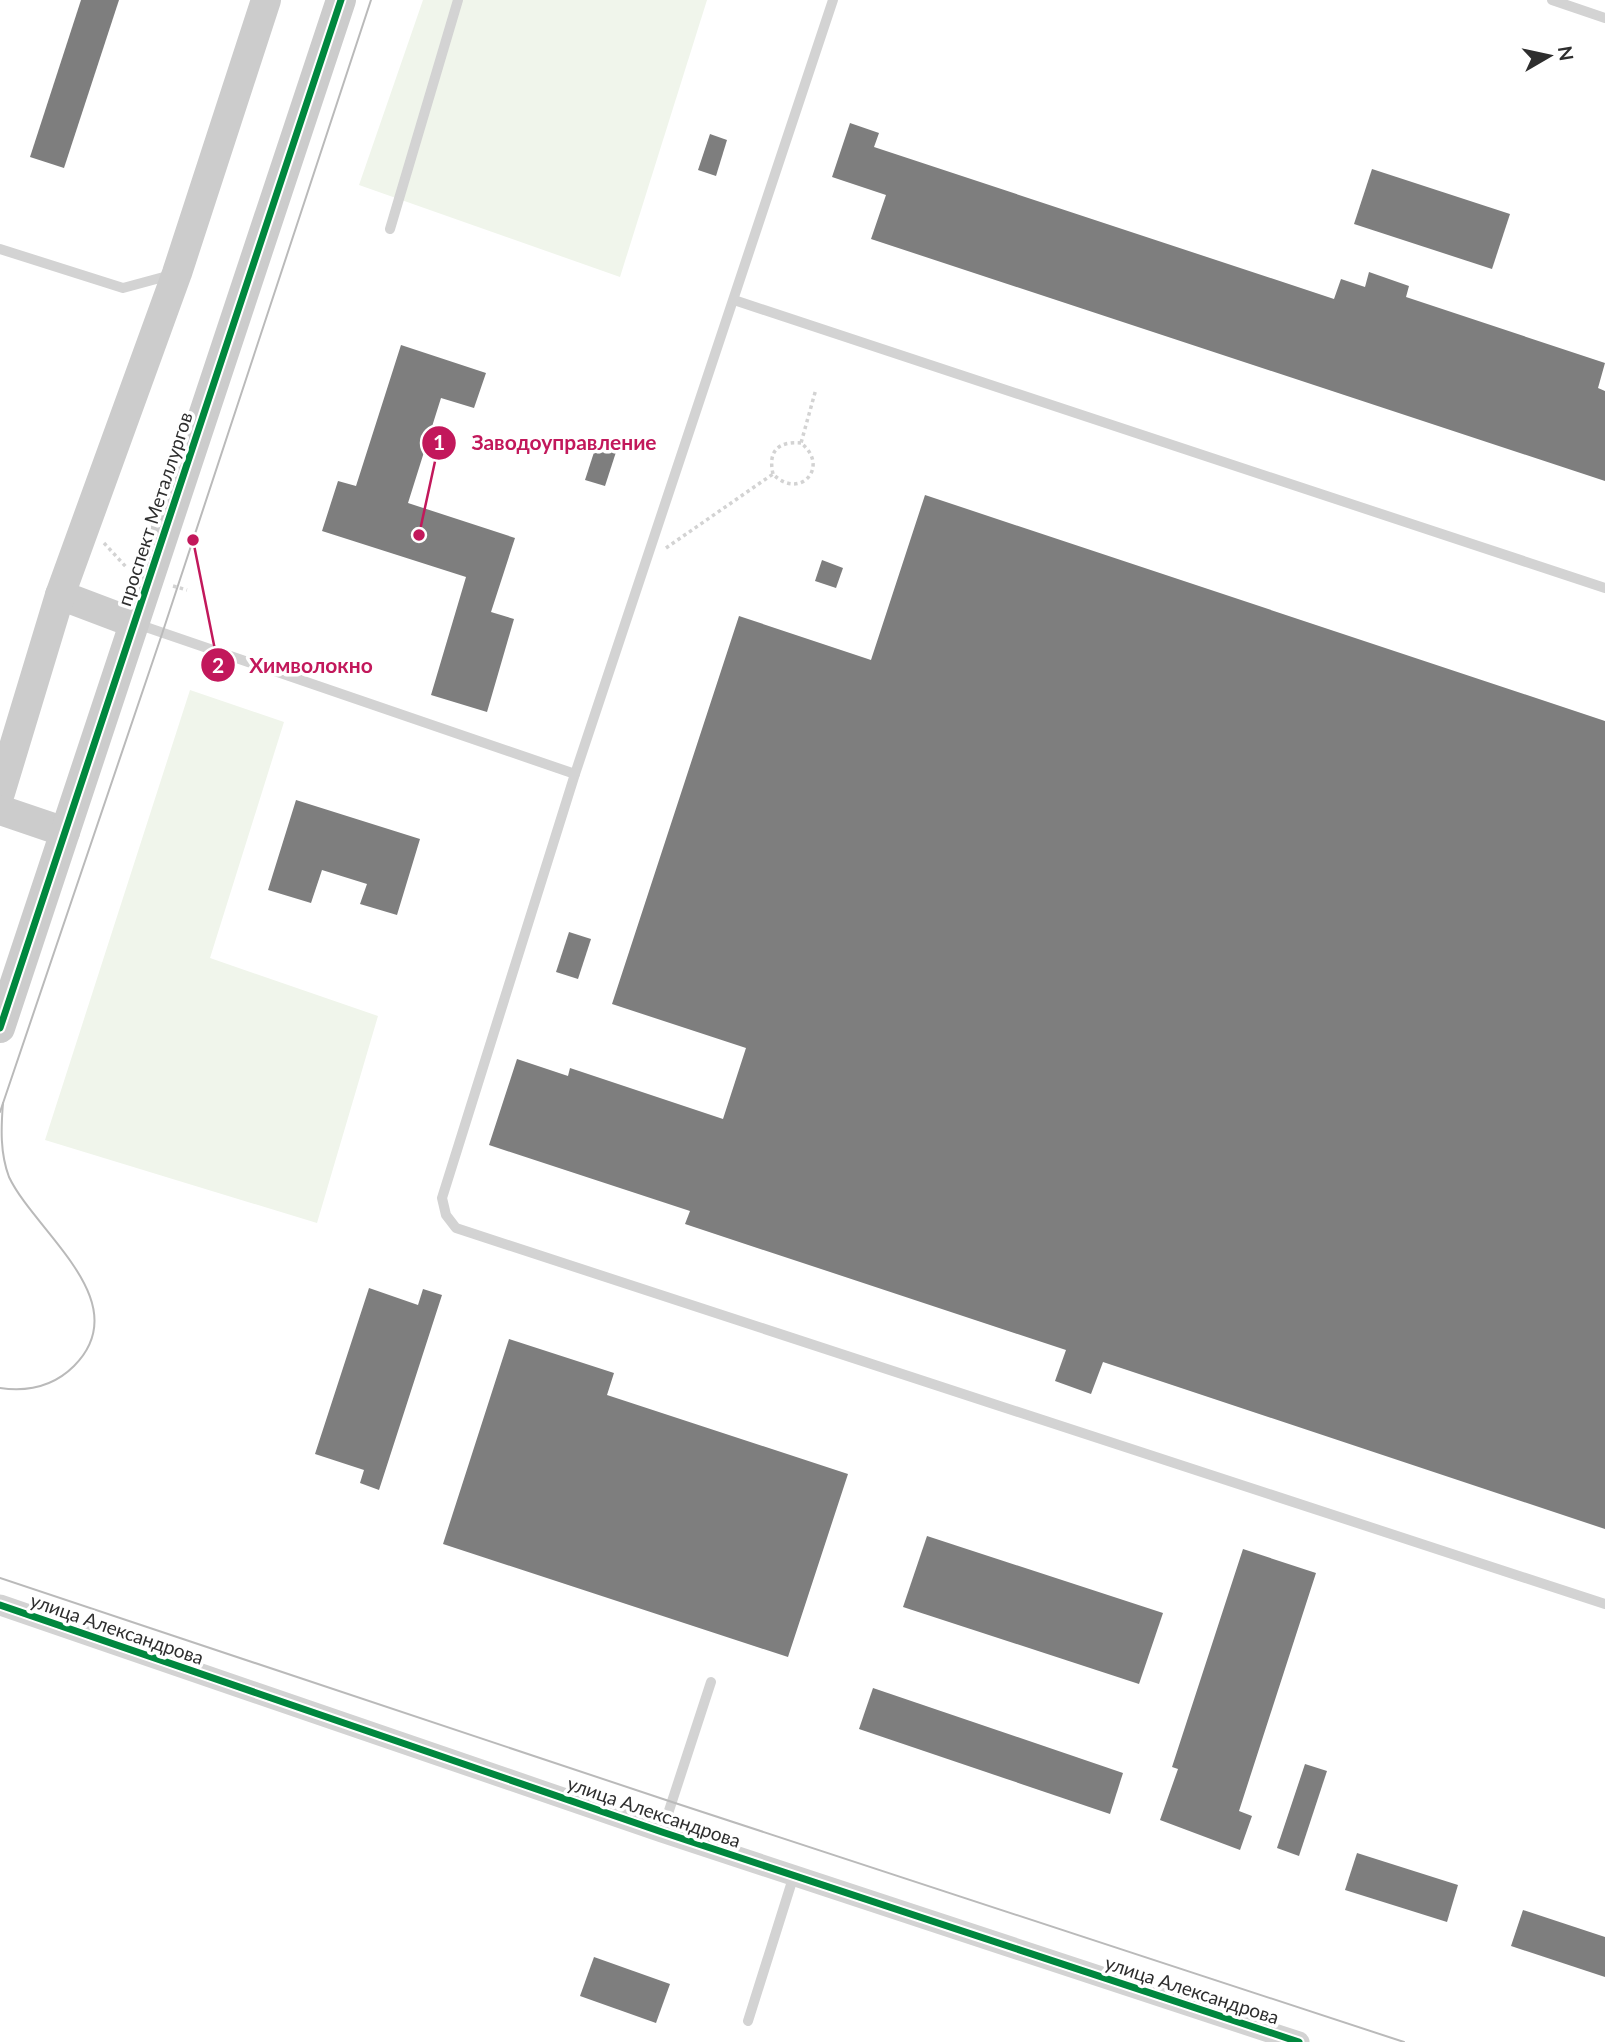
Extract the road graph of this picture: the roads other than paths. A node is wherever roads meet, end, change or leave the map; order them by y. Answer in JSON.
{"nodes":[{"id":1,"x":266,"y":0,"type":"edge"},
{"id":2,"x":341,"y":0,"type":"edge"},
{"id":3,"x":458,"y":0,"type":"edge"},
{"id":4,"x":833,"y":0,"type":"edge"},
{"id":5,"x":1552,"y":0,"type":"edge"},
{"id":6,"x":1605,"y":18,"type":"edge"},
{"id":7,"x":390,"y":229,"type":"dead end"},
{"id":8,"x":0,"y":249,"type":"edge"},
{"id":9,"x":177,"y":273,"type":"junction"},
{"id":10,"x":734,"y":300,"type":"junction"},
{"id":11,"x":1605,"y":588,"type":"edge"},
{"id":12,"x":60,"y":595,"type":"junction"},
{"id":13,"x":134,"y":623,"type":"junction"},
{"id":14,"x":575,"y":774,"type":"junction"},
{"id":15,"x":0,"y":793,"type":"edge"},
{"id":16,"x":0,"y":810,"type":"edge"},
{"id":17,"x":65,"y":832,"type":"junction"},
{"id":18,"x":0,"y":1028,"type":"edge"},
{"id":19,"x":1605,"y":1604,"type":"edge"},
{"id":20,"x":0,"y":1605,"type":"edge"},
{"id":21,"x":711,"y":1682,"type":"dead end"},
{"id":22,"x":662,"y":1832,"type":"junction"},
{"id":23,"x":794,"y":1875,"type":"junction"},
{"id":24,"x":748,"y":2021,"type":"dead end"},
{"id":25,"x":1299,"y":2042,"type":"edge"}],
"edges":[{"from":1,"to":9,"type":"street"},
{"from":2,"to":13,"type":"street","name":"проспект Металлургов"},
{"from":3,"to":7,"type":"lane"},
{"from":4,"to":10,"type":"lane"},
{"from":5,"to":6,"type":"lane"},
{"from":8,"to":9,"type":"lane"},
{"from":9,"to":12,"type":"street"},
{"from":10,"to":11,"type":"lane"},
{"from":10,"to":14,"type":"lane"},
{"from":12,"to":13,"type":"street"},
{"from":12,"to":15,"type":"street"},
{"from":13,"to":14,"type":"lane"},
{"from":13,"to":17,"type":"street","name":"проспект Металлургов"},
{"from":14,"to":19,"type":"lane"},
{"from":16,"to":17,"type":"street"},
{"from":17,"to":18,"type":"street","name":"проспект Металлургов"},
{"from":20,"to":22,"type":"street","name":"улица Александрова"},
{"from":21,"to":22,"type":"lane"},
{"from":22,"to":23,"type":"street","name":"улица Александрова"},
{"from":23,"to":24,"type":"lane"},
{"from":23,"to":25,"type":"street","name":"улица Александрова"}]}
